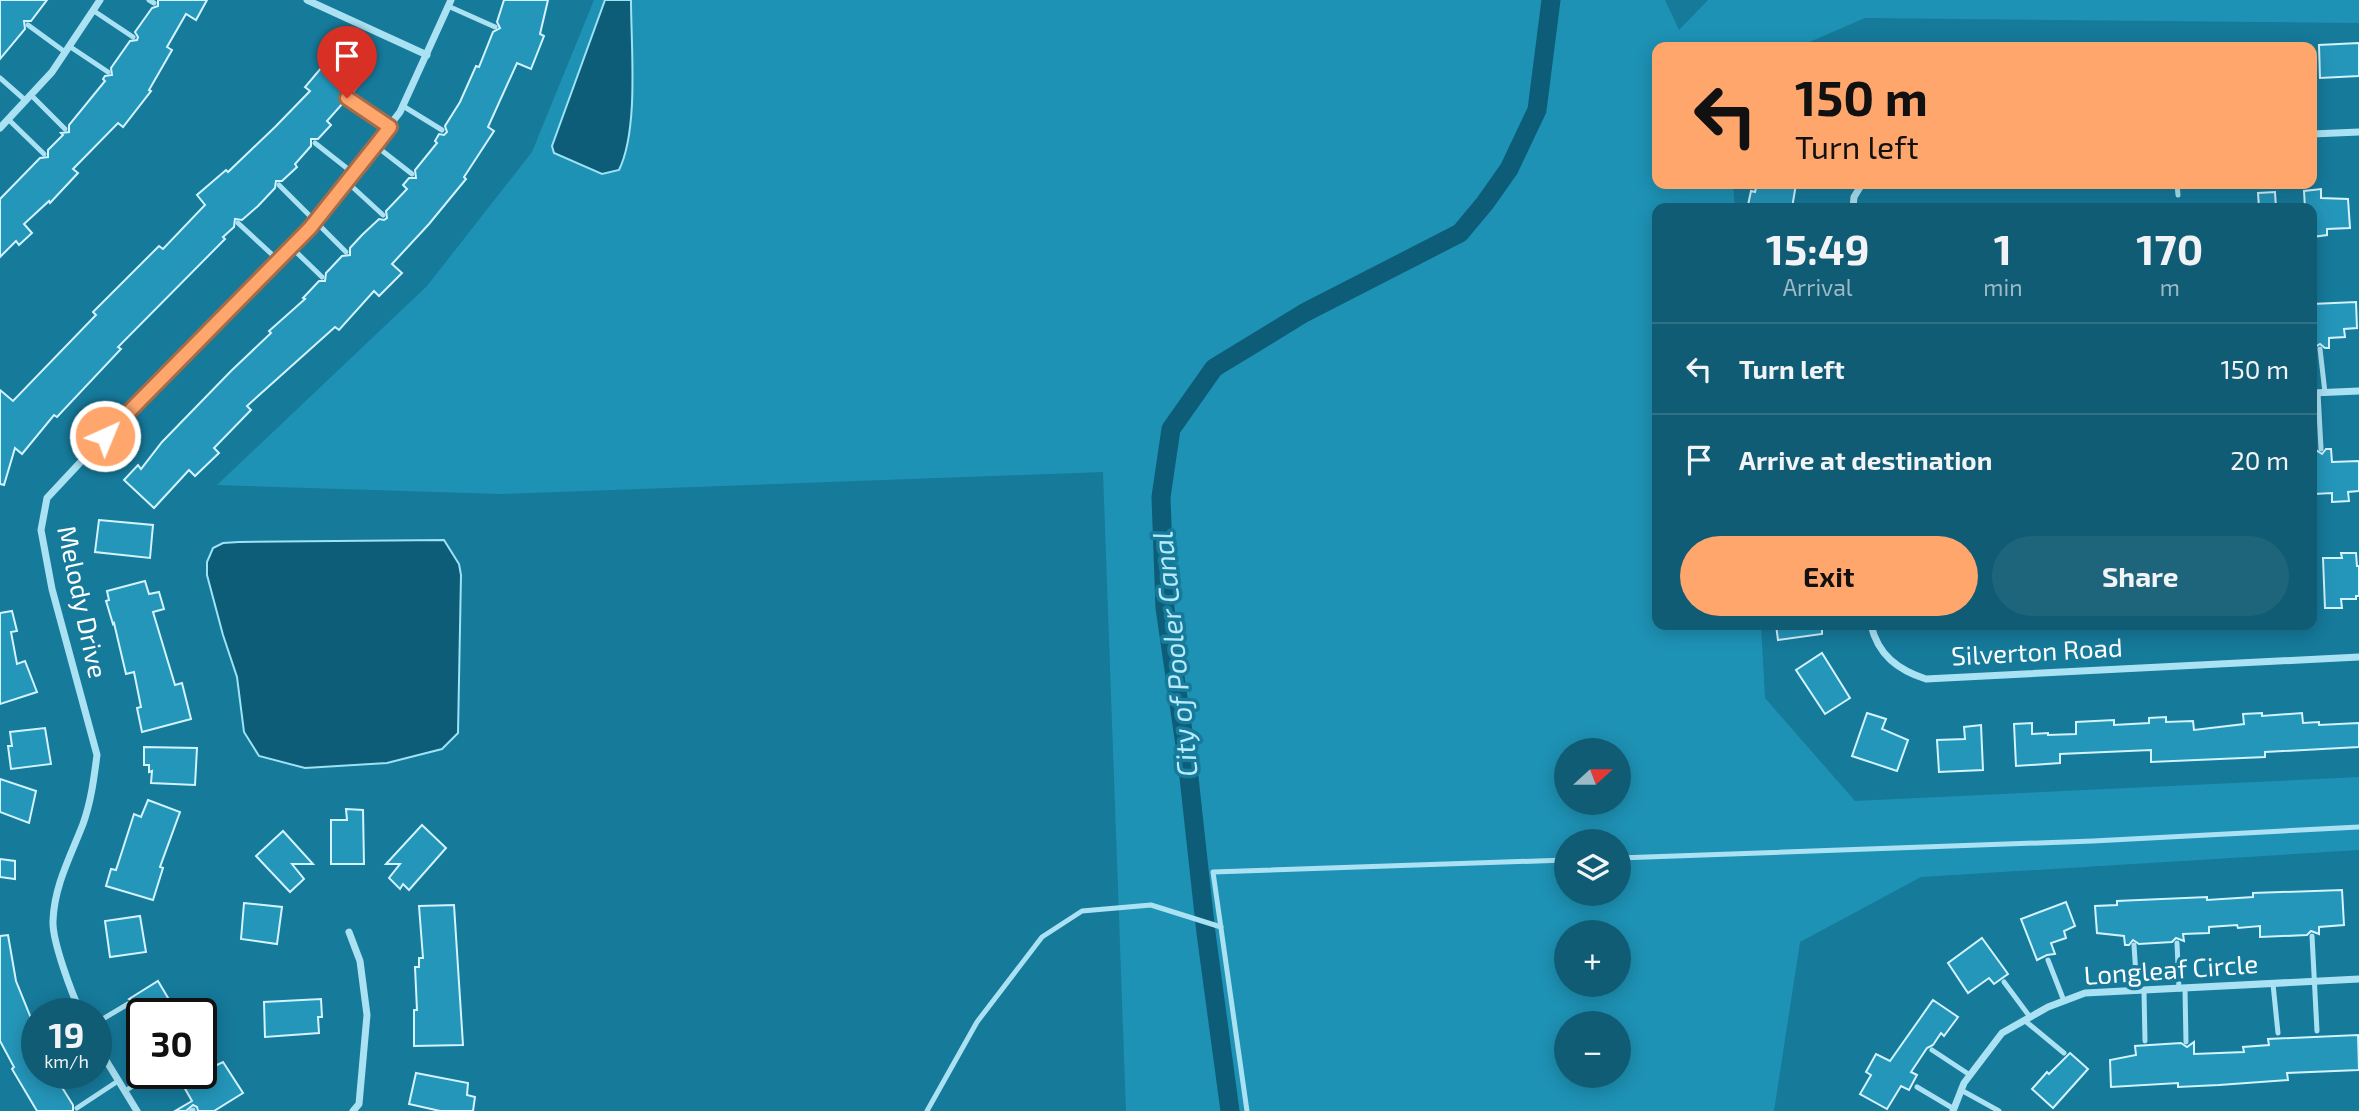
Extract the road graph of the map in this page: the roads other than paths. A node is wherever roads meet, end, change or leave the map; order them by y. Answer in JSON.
{"nodes":[{"id":1,"x":88,"y":0,"type":"edge"},
{"id":2,"x":307,"y":0,"type":"edge"},
{"id":3,"x":449,"y":3,"type":"edge"},
{"id":4,"x":97,"y":6,"type":"edge"},
{"id":5,"x":27,"y":25,"type":"dead end"},
{"id":6,"x":495,"y":27,"type":"dead end"},
{"id":7,"x":133,"y":37,"type":"dead end"},
{"id":8,"x":67,"y":49,"type":"junction"},
{"id":9,"x":427,"y":55,"type":"junction"},
{"id":10,"x":108,"y":72,"type":"dead end"},
{"id":11,"x":0,"y":78,"type":"edge"},
{"id":12,"x":28,"y":98,"type":"junction"},
{"id":13,"x":347,"y":98,"type":"dead end"},
{"id":14,"x":403,"y":106,"type":"junction"},
{"id":15,"x":8,"y":119,"type":"junction"},
{"id":16,"x":390,"y":127,"type":"junction"},
{"id":17,"x":0,"y":128,"type":"edge"},
{"id":18,"x":65,"y":129,"type":"dead end"},
{"id":19,"x":442,"y":130,"type":"dead end"},
{"id":20,"x":2359,"y":131,"type":"edge"},
{"id":21,"x":2317,"y":134,"type":"edge"},
{"id":22,"x":314,"y":143,"type":"dead end"},
{"id":23,"x":376,"y":146,"type":"junction"},
{"id":24,"x":44,"y":154,"type":"dead end"},
{"id":25,"x":354,"y":174,"type":"junction"},
{"id":26,"x":412,"y":174,"type":"dead end"},
{"id":27,"x":346,"y":182,"type":"junction"},
{"id":28,"x":279,"y":185,"type":"dead end"},
{"id":29,"x":2177,"y":189,"type":"edge"},
{"id":30,"x":2178,"y":195,"type":"dead end"},
{"id":31,"x":383,"y":215,"type":"dead end"},
{"id":32,"x":315,"y":221,"type":"junction"},
{"id":33,"x":238,"y":223,"type":"dead end"},
{"id":34,"x":291,"y":247,"type":"junction"},
{"id":35,"x":346,"y":252,"type":"dead end"},
{"id":36,"x":278,"y":260,"type":"junction"},
{"id":37,"x":322,"y":277,"type":"dead end"},
{"id":38,"x":2320,"y":349,"type":"dead end"},
{"id":39,"x":2359,"y":391,"type":"edge"},
{"id":40,"x":2318,"y":393,"type":"edge"},
{"id":41,"x":2321,"y":449,"type":"dead end"},
{"id":42,"x":1873,"y":630,"type":"edge"},
{"id":43,"x":2359,"y":657,"type":"edge"},
{"id":44,"x":2359,"y":827,"type":"edge"},
{"id":45,"x":1631,"y":858,"type":"edge"},
{"id":46,"x":1554,"y":860,"type":"edge"},
{"id":47,"x":1221,"y":927,"type":"junction"},
{"id":48,"x":349,"y":932,"type":"dead end"},
{"id":49,"x":2312,"y":936,"type":"dead end"},
{"id":50,"x":2176,"y":943,"type":"dead end"},
{"id":51,"x":2134,"y":945,"type":"dead end"},
{"id":52,"x":2048,"y":960,"type":"dead end"},
{"id":53,"x":2359,"y":979,"type":"edge"},
{"id":54,"x":2004,"y":982,"type":"dead end"},
{"id":55,"x":2315,"y":982,"type":"junction"},
{"id":56,"x":2273,"y":984,"type":"junction"},
{"id":57,"x":2182,"y":989,"type":"junction"},
{"id":58,"x":2140,"y":991,"type":"junction"},
{"id":59,"x":74,"y":998,"type":"edge"},
{"id":60,"x":2064,"y":1001,"type":"junction"},
{"id":61,"x":2027,"y":1019,"type":"junction"},
{"id":62,"x":2317,"y":1031,"type":"dead end"},
{"id":63,"x":2277,"y":1033,"type":"dead end"},
{"id":64,"x":2145,"y":1041,"type":"dead end"},
{"id":65,"x":2186,"y":1042,"type":"dead end"},
{"id":66,"x":1932,"y":1050,"type":"dead end"},
{"id":67,"x":2064,"y":1053,"type":"dead end"},
{"id":68,"x":112,"y":1071,"type":"edge"},
{"id":69,"x":1970,"y":1075,"type":"junction"},
{"id":70,"x":118,"y":1081,"type":"junction"},
{"id":71,"x":1917,"y":1087,"type":"dead end"},
{"id":72,"x":128,"y":1089,"type":"edge"},
{"id":73,"x":1961,"y":1090,"type":"junction"},
{"id":74,"x":125,"y":1091,"type":"junction"},
{"id":75,"x":77,"y":1108,"type":"dead end"},
{"id":76,"x":1953,"y":1110,"type":"edge"},
{"id":77,"x":137,"y":1111,"type":"edge"},
{"id":78,"x":353,"y":1111,"type":"edge"},
{"id":79,"x":927,"y":1111,"type":"edge"},
{"id":80,"x":1247,"y":1111,"type":"edge"},
{"id":81,"x":1999,"y":1111,"type":"edge"}],
"edges":[{"from":1,"to":4,"type":"lane"},
{"from":2,"to":9,"type":"street"},
{"from":3,"to":6,"type":"lane"},
{"from":3,"to":9,"type":"street","name":"Melody Drive"},
{"from":4,"to":7,"type":"lane"},
{"from":4,"to":8,"type":"street"},
{"from":5,"to":8,"type":"lane"},
{"from":8,"to":10,"type":"lane"},
{"from":8,"to":12,"type":"street"},
{"from":9,"to":14,"type":"street","name":"Melody Drive"},
{"from":11,"to":12,"type":"lane"},
{"from":12,"to":15,"type":"street"},
{"from":12,"to":18,"type":"lane"},
{"from":13,"to":16,"type":"lane"},
{"from":14,"to":16,"type":"street","name":"Melody Drive"},
{"from":14,"to":19,"type":"lane"},
{"from":15,"to":17,"type":"street"},
{"from":15,"to":24,"type":"lane"},
{"from":16,"to":23,"type":"street","name":"Melody Drive"},
{"from":20,"to":21,"type":"street"},
{"from":22,"to":25,"type":"lane"},
{"from":23,"to":25,"type":"street","name":"Melody Drive"},
{"from":23,"to":26,"type":"lane"},
{"from":25,"to":27,"type":"street","name":"Melody Drive"},
{"from":27,"to":31,"type":"lane"},
{"from":27,"to":32,"type":"street","name":"Melody Drive"},
{"from":28,"to":32,"type":"lane"},
{"from":29,"to":30,"type":"lane"},
{"from":32,"to":34,"type":"street","name":"Melody Drive"},
{"from":32,"to":35,"type":"lane"},
{"from":33,"to":36,"type":"lane"},
{"from":34,"to":36,"type":"street","name":"Melody Drive"},
{"from":34,"to":37,"type":"lane"},
{"from":36,"to":59,"type":"street","name":"Melody Drive"},
{"from":38,"to":40,"type":"lane"},
{"from":39,"to":40,"type":"street"},
{"from":40,"to":41,"type":"lane"},
{"from":42,"to":43,"type":"street","name":"Silverton Road"},
{"from":44,"to":45,"type":"lane"},
{"from":46,"to":47,"type":"lane"},
{"from":47,"to":79,"type":"lane"},
{"from":47,"to":80,"type":"lane"},
{"from":48,"to":78,"type":"street"},
{"from":49,"to":55,"type":"lane"},
{"from":50,"to":57,"type":"lane"},
{"from":51,"to":58,"type":"lane"},
{"from":52,"to":60,"type":"lane"},
{"from":53,"to":55,"type":"street","name":"Longleaf Circle"},
{"from":54,"to":61,"type":"lane"},
{"from":55,"to":56,"type":"street","name":"Longleaf Circle"},
{"from":55,"to":62,"type":"lane"},
{"from":56,"to":57,"type":"street","name":"Longleaf Circle"},
{"from":56,"to":63,"type":"lane"},
{"from":57,"to":58,"type":"street","name":"Longleaf Circle"},
{"from":57,"to":65,"type":"lane"},
{"from":58,"to":60,"type":"street","name":"Longleaf Circle"},
{"from":58,"to":64,"type":"lane"},
{"from":60,"to":61,"type":"street","name":"Longleaf Circle"},
{"from":61,"to":67,"type":"lane"},
{"from":61,"to":69,"type":"street","name":"Longleaf Circle"},
{"from":66,"to":69,"type":"lane"},
{"from":68,"to":70,"type":"street"},
{"from":69,"to":73,"type":"street","name":"Longleaf Circle"},
{"from":70,"to":74,"type":"street"},
{"from":70,"to":75,"type":"lane"},
{"from":71,"to":76,"type":"lane"},
{"from":72,"to":74,"type":"lane"},
{"from":73,"to":76,"type":"street","name":"Longleaf Circle"},
{"from":73,"to":81,"type":"lane"},
{"from":74,"to":77,"type":"street"}]}
